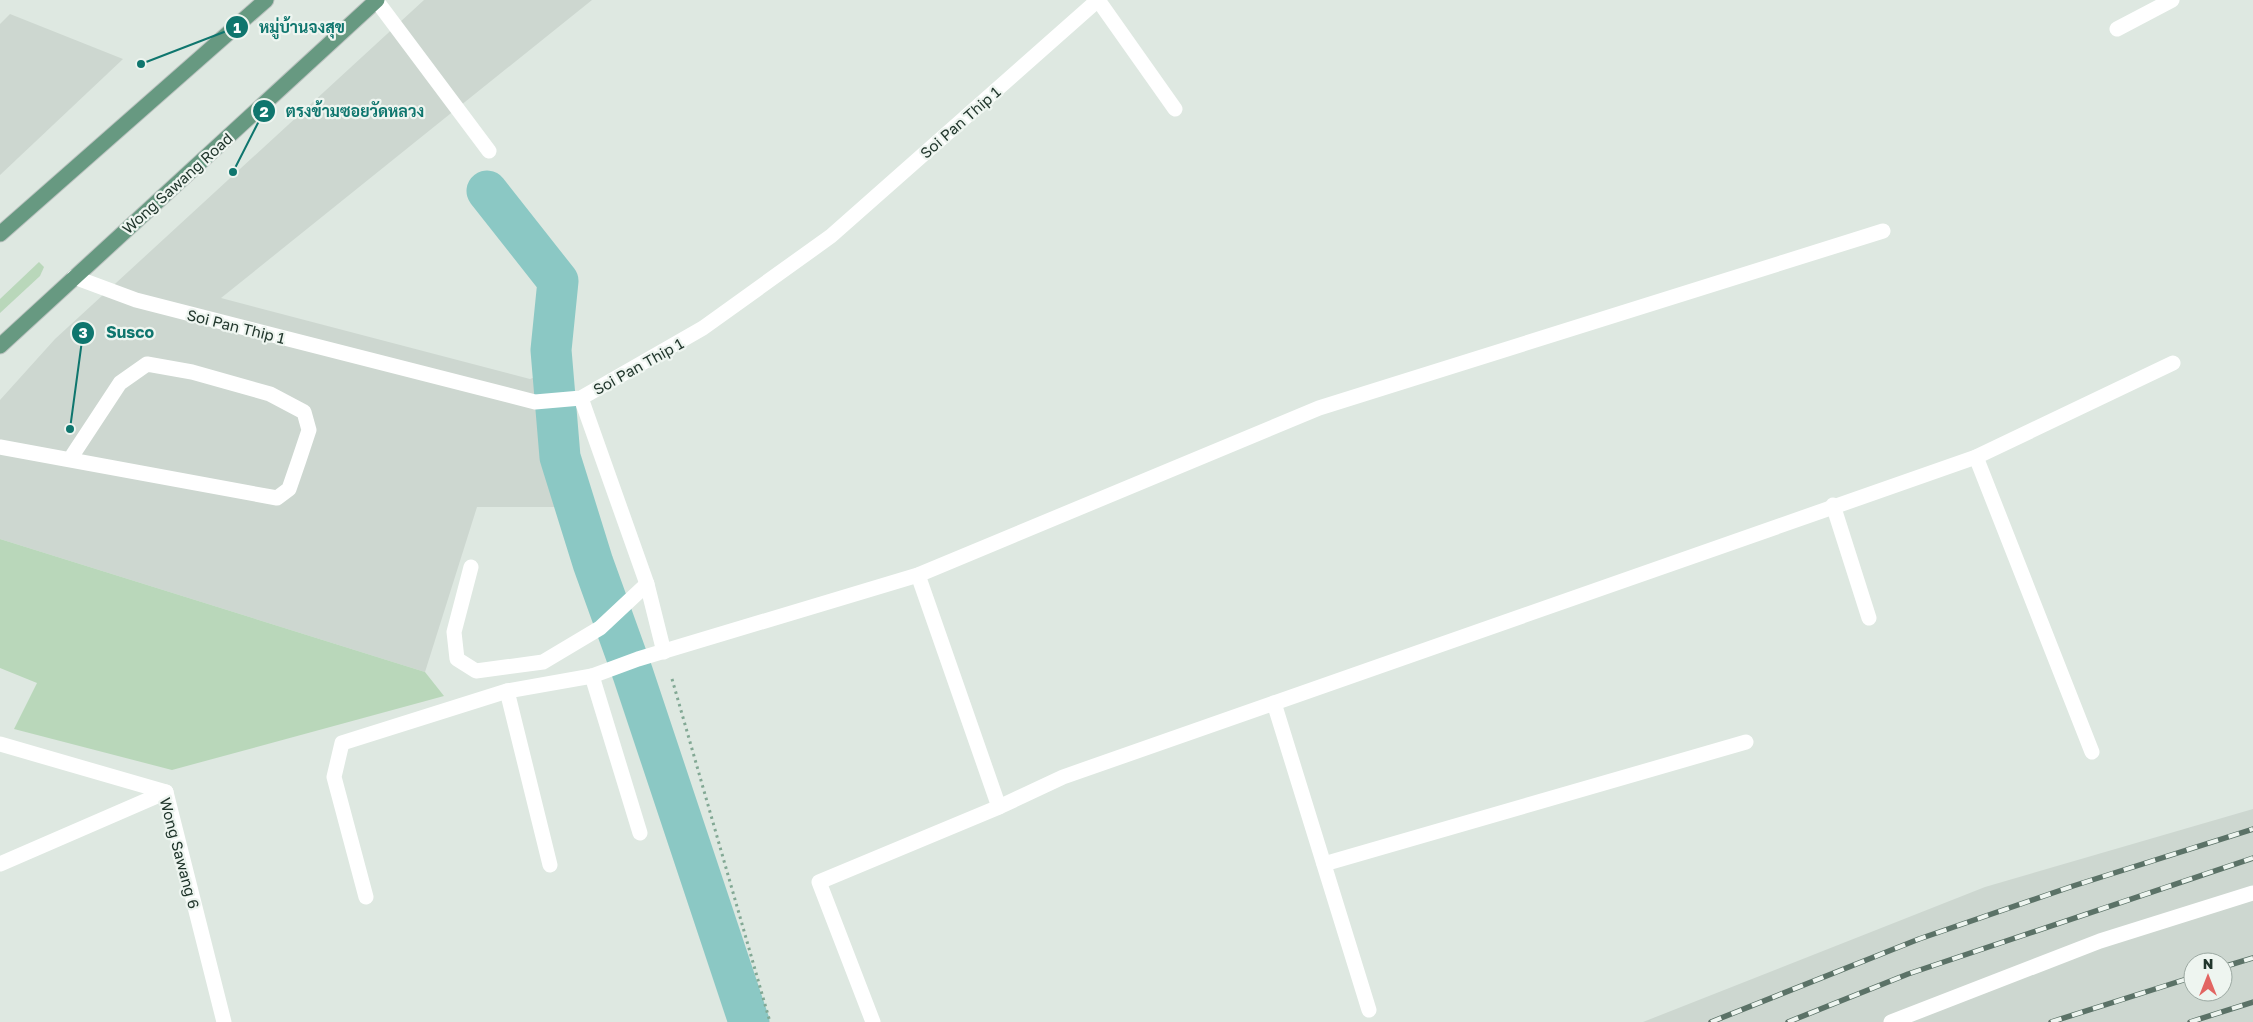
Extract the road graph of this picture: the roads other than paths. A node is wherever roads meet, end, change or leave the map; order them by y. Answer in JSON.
{"nodes":[{"id":1,"x":266,"y":0,"type":"edge"},
{"id":2,"x":377,"y":0,"type":"edge"},
{"id":3,"x":1098,"y":0,"type":"edge"},
{"id":4,"x":2172,"y":0,"type":"edge"},
{"id":5,"x":2117,"y":29,"type":"dead end"},
{"id":6,"x":1175,"y":109,"type":"dead end"},
{"id":7,"x":489,"y":151,"type":"dead end"},
{"id":8,"x":1883,"y":231,"type":"dead end"},
{"id":9,"x":0,"y":234,"type":"edge"},
{"id":10,"x":74,"y":277,"type":"junction"},
{"id":11,"x":0,"y":346,"type":"edge"},
{"id":12,"x":2173,"y":363,"type":"dead end"},
{"id":13,"x":574,"y":399,"type":"junction"},
{"id":14,"x":0,"y":447,"type":"edge"},
{"id":15,"x":1976,"y":456,"type":"junction"},
{"id":16,"x":70,"y":459,"type":"junction"},
{"id":17,"x":1833,"y":505,"type":"junction"},
{"id":18,"x":471,"y":566,"type":"dead end"},
{"id":19,"x":918,"y":575,"type":"junction"},
{"id":20,"x":646,"y":584,"type":"junction"},
{"id":21,"x":1869,"y":618,"type":"dead end"},
{"id":22,"x":664,"y":652,"type":"junction"},
{"id":23,"x":592,"y":676,"type":"junction"},
{"id":24,"x":507,"y":691,"type":"junction"},
{"id":25,"x":1274,"y":703,"type":"junction"},
{"id":26,"x":1746,"y":742,"type":"dead end"},
{"id":27,"x":0,"y":744,"type":"edge"},
{"id":28,"x":2092,"y":752,"type":"dead end"},
{"id":29,"x":166,"y":792,"type":"junction"},
{"id":30,"x":999,"y":807,"type":"junction"},
{"id":31,"x":640,"y":832,"type":"dead end"},
{"id":32,"x":0,"y":864,"type":"edge"},
{"id":33,"x":1324,"y":864,"type":"junction"},
{"id":34,"x":550,"y":865,"type":"dead end"},
{"id":35,"x":2253,"y":893,"type":"edge"},
{"id":36,"x":366,"y":897,"type":"dead end"},
{"id":37,"x":1369,"y":1010,"type":"dead end"},
{"id":38,"x":224,"y":1022,"type":"edge"},
{"id":39,"x":873,"y":1022,"type":"edge"},
{"id":40,"x":1891,"y":1022,"type":"edge"}],
"edges":[{"from":1,"to":9,"type":"main road"},
{"from":2,"to":7,"type":"street"},
{"from":2,"to":10,"type":"main road","name":"Wong Sawang Road"},
{"from":3,"to":6,"type":"street"},
{"from":3,"to":13,"type":"street","name":"Soi Pan Thip 1"},
{"from":4,"to":5,"type":"street"},
{"from":8,"to":19,"type":"street"},
{"from":10,"to":11,"type":"main road","name":"Wong Sawang Road"},
{"from":10,"to":13,"type":"street","name":"Soi Pan Thip 1"},
{"from":12,"to":15,"type":"street"},
{"from":13,"to":20,"type":"street"},
{"from":14,"to":16,"type":"street"},
{"from":15,"to":17,"type":"street"},
{"from":15,"to":28,"type":"street"},
{"from":16,"to":16,"type":"street"},
{"from":17,"to":21,"type":"street"},
{"from":17,"to":25,"type":"street"},
{"from":18,"to":20,"type":"street"},
{"from":19,"to":22,"type":"street"},
{"from":19,"to":30,"type":"street"},
{"from":20,"to":22,"type":"street"},
{"from":22,"to":23,"type":"street"},
{"from":23,"to":24,"type":"street"},
{"from":23,"to":31,"type":"street"},
{"from":24,"to":34,"type":"street"},
{"from":24,"to":36,"type":"street"},
{"from":25,"to":30,"type":"street"},
{"from":25,"to":33,"type":"street"},
{"from":26,"to":33,"type":"street"},
{"from":27,"to":29,"type":"street","name":"Wong Sawang 6"},
{"from":29,"to":32,"type":"street"},
{"from":29,"to":38,"type":"street","name":"Wong Sawang 6"},
{"from":30,"to":39,"type":"street"},
{"from":33,"to":37,"type":"street"},
{"from":35,"to":40,"type":"street"}]}
